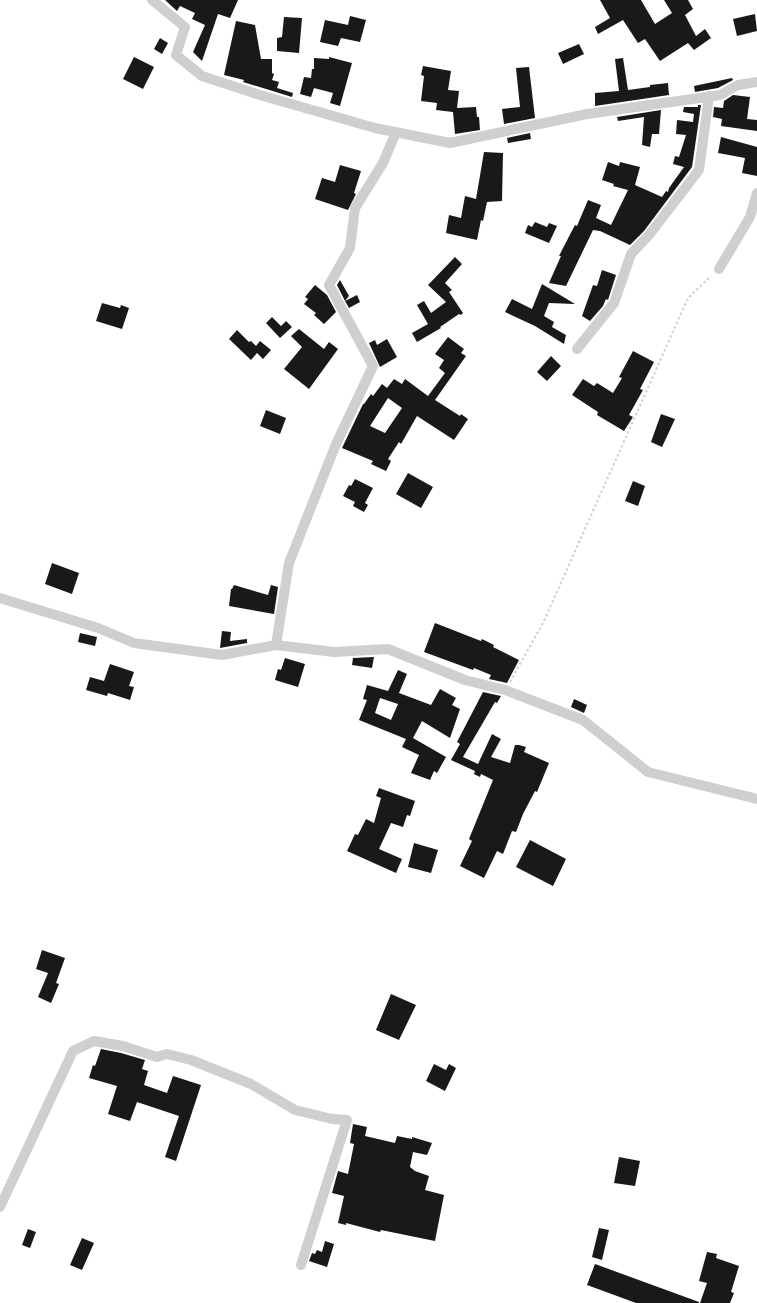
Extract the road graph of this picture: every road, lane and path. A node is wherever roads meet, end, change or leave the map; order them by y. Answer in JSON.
{"nodes":[{"id":1,"x":152,"y":0,"type":"edge"},
{"id":2,"x":757,"y":82,"type":"edge"},
{"id":3,"x":709,"y":96,"type":"junction"},
{"id":4,"x":396,"y":132,"type":"junction"},
{"id":5,"x":757,"y":193,"type":"edge"},
{"id":6,"x":719,"y":269,"type":"joint"},
{"id":7,"x":577,"y":349,"type":"dead end"},
{"id":8,"x":0,"y":598,"type":"edge"},
{"id":9,"x":276,"y":645,"type":"junction"},
{"id":10,"x":505,"y":690,"type":"junction"},
{"id":11,"x":757,"y":799,"type":"edge"},
{"id":12,"x":0,"y":1207,"type":"edge"},
{"id":13,"x":301,"y":1266,"type":"dead end"}],
"edges":[{"from":1,"to":4,"type":"street"},
{"from":2,"to":3,"type":"street"},
{"from":3,"to":4,"type":"street"},
{"from":3,"to":7,"type":"street"},
{"from":4,"to":9,"type":"street"},
{"from":5,"to":6,"type":"street"},
{"from":6,"to":10,"type":"path"},
{"from":8,"to":9,"type":"street"},
{"from":9,"to":10,"type":"street"},
{"from":10,"to":11,"type":"street"},
{"from":12,"to":13,"type":"street"}]}
